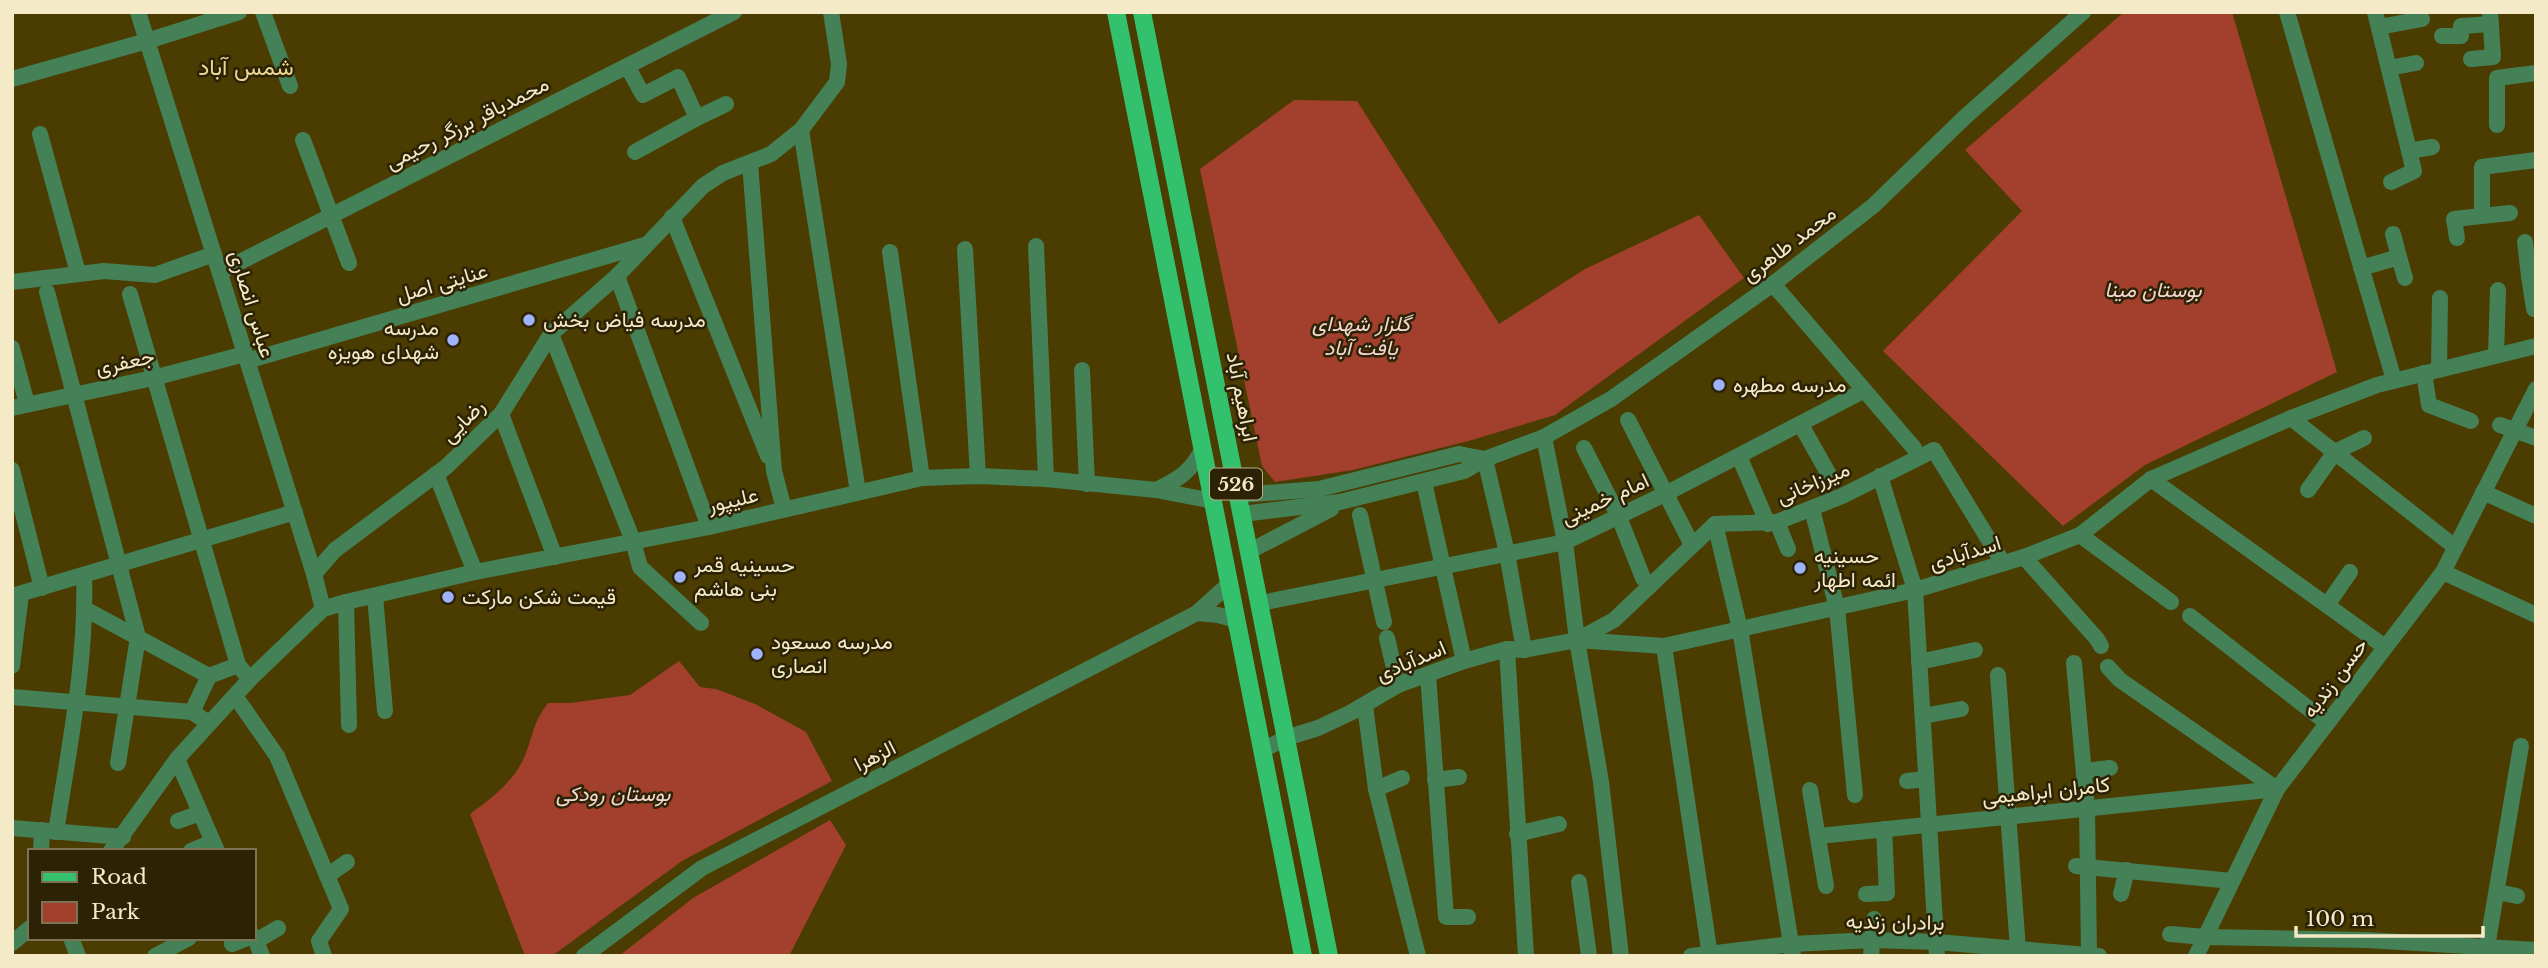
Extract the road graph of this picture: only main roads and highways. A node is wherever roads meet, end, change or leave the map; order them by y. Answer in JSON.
{"nodes":[{"id":1,"x":1116,"y":12,"type":"edge"},
{"id":2,"x":1142,"y":12,"type":"edge"},
{"id":3,"x":1180,"y":200,"type":"junction"},
{"id":4,"x":1155,"y":206,"type":"junction"},
{"id":5,"x":1303,"y":956,"type":"edge"},
{"id":6,"x":1329,"y":956,"type":"edge"}],
"edges":[{"from":1,"to":4,"type":"main road","number":"526"},
{"from":2,"to":3,"type":"main road","name":"ابراهیم آباد","number":"526"},
{"from":3,"to":4,"type":"main road"},
{"from":3,"to":6,"type":"main road","name":"ابراهیم آباد","number":"526"},
{"from":4,"to":5,"type":"main road","number":"526"}]}
